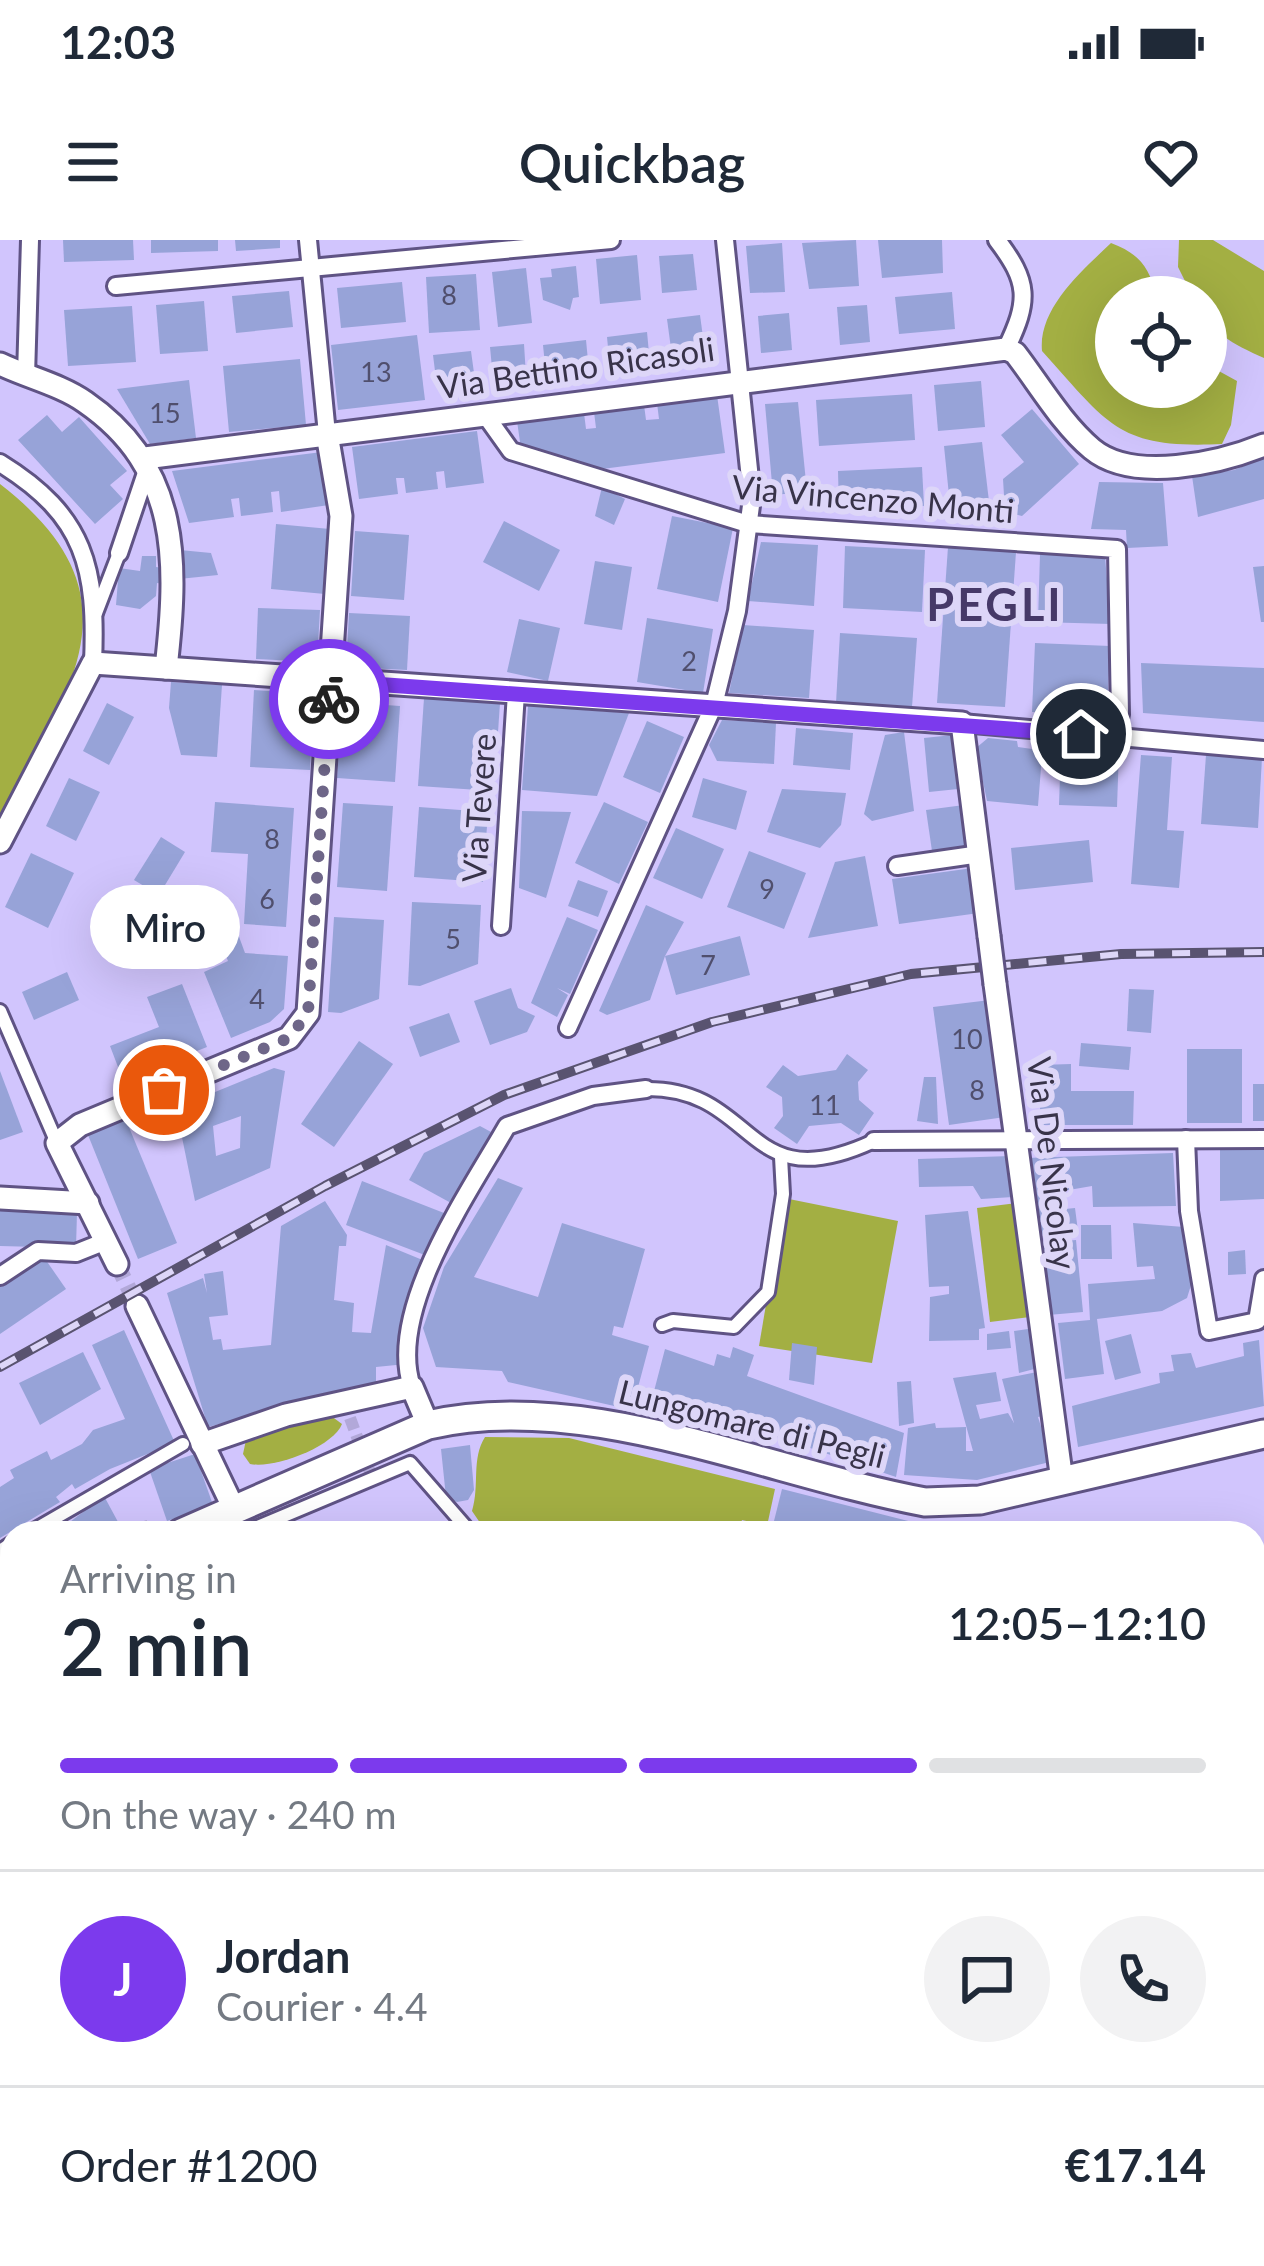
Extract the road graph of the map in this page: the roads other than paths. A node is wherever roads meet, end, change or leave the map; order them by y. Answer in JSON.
{"nodes":[{"id":1,"x":30,"y":240,"type":"edge"},
{"id":2,"x":308,"y":240,"type":"edge"},
{"id":3,"x":610,"y":240,"type":"edge"},
{"id":4,"x":725,"y":240,"type":"edge"},
{"id":5,"x":997,"y":240,"type":"edge"},
{"id":6,"x":310,"y":270,"type":"junction"},
{"id":7,"x":116,"y":286,"type":"dead end"},
{"id":8,"x":1010,"y":351,"type":"junction"},
{"id":9,"x":0,"y":364,"type":"edge"},
{"id":10,"x":26,"y":376,"type":"junction"},
{"id":11,"x":739,"y":379,"type":"junction"},
{"id":12,"x":486,"y":416,"type":"junction"},
{"id":13,"x":327,"y":434,"type":"junction"},
{"id":14,"x":1264,"y":445,"type":"edge"},
{"id":15,"x":147,"y":462,"type":"junction"},
{"id":16,"x":0,"y":464,"type":"edge"},
{"id":17,"x":748,"y":524,"type":"junction"},
{"id":18,"x":118,"y":553,"type":"joint"},
{"id":19,"x":95,"y":615,"type":"junction"},
{"id":20,"x":93,"y":663,"type":"junction"},
{"id":21,"x":166,"y":668,"type":"junction"},
{"id":22,"x":331,"y":681,"type":"junction"},
{"id":23,"x":516,"y":693,"type":"junction"},
{"id":24,"x":714,"y":705,"type":"junction"},
{"id":25,"x":1120,"y":715,"type":"dead end"},
{"id":26,"x":962,"y":723,"type":"junction"},
{"id":27,"x":1264,"y":750,"type":"edge"},
{"id":28,"x":0,"y":842,"type":"edge"},
{"id":29,"x":980,"y":854,"type":"junction"},
{"id":30,"x":897,"y":866,"type":"dead end"},
{"id":31,"x":501,"y":926,"type":"dead end"},
{"id":32,"x":0,"y":1011,"type":"edge"},
{"id":33,"x":568,"y":1028,"type":"dead end"},
{"id":34,"x":646,"y":1089,"type":"joint"},
{"id":35,"x":1186,"y":1139,"type":"junction"},
{"id":36,"x":1264,"y":1139,"type":"edge"},
{"id":37,"x":1016,"y":1140,"type":"junction"},
{"id":38,"x":874,"y":1141,"type":"joint"},
{"id":39,"x":57,"y":1143,"type":"junction"},
{"id":40,"x":782,"y":1157,"type":"junction"},
{"id":41,"x":0,"y":1198,"type":"edge"},
{"id":42,"x":88,"y":1203,"type":"junction"},
{"id":43,"x":106,"y":1241,"type":"junction"},
{"id":44,"x":117,"y":1264,"type":"tunnel mouth"},
{"id":45,"x":0,"y":1276,"type":"edge"},
{"id":46,"x":1264,"y":1279,"type":"edge"},
{"id":47,"x":137,"y":1306,"type":"tunnel mouth"},
{"id":48,"x":662,"y":1325,"type":"dead end"},
{"id":49,"x":412,"y":1387,"type":"junction"},
{"id":50,"x":428,"y":1425,"type":"junction"},
{"id":51,"x":1264,"y":1434,"type":"edge"},
{"id":52,"x":193,"y":1444,"type":"junction"},
{"id":53,"x":1062,"y":1481,"type":"junction"},
{"id":54,"x":427,"y":1503,"type":"dead end"},
{"id":55,"x":446,"y":1505,"type":"junction"},
{"id":56,"x":51,"y":1521,"type":"edge"},
{"id":57,"x":238,"y":1521,"type":"edge"},
{"id":58,"x":460,"y":1521,"type":"edge"}],
"edges":[{"from":1,"to":10,"type":"street"},
{"from":2,"to":6,"type":"street"},
{"from":3,"to":6,"type":"street"},
{"from":4,"to":11,"type":"street"},
{"from":5,"to":8,"type":"street"},
{"from":6,"to":7,"type":"street"},
{"from":6,"to":13,"type":"street"},
{"from":8,"to":11,"type":"street","name":"Via Bettino Ricasoli"},
{"from":8,"to":14,"type":"street"},
{"from":9,"to":10,"type":"street"},
{"from":10,"to":15,"type":"street"},
{"from":11,"to":12,"type":"street","name":"Via Bettino Ricasoli"},
{"from":11,"to":17,"type":"street"},
{"from":12,"to":13,"type":"street","name":"Via Bettino Ricasoli"},
{"from":12,"to":17,"type":"street","name":"Via Vincenzo Monti"},
{"from":13,"to":15,"type":"street","name":"Via Bettino Ricasoli"},
{"from":13,"to":22,"type":"street"},
{"from":15,"to":18,"type":"street"},
{"from":15,"to":21,"type":"street"},
{"from":16,"to":19,"type":"street"},
{"from":17,"to":24,"type":"street"},
{"from":17,"to":25,"type":"street","name":"Via Vincenzo Monti"},
{"from":18,"to":19,"type":"street"},
{"from":19,"to":20,"type":"street"},
{"from":20,"to":21,"type":"street"},
{"from":20,"to":28,"type":"street"},
{"from":21,"to":22,"type":"street"},
{"from":22,"to":23,"type":"street"},
{"from":22,"to":39,"type":"street"},
{"from":23,"to":24,"type":"street"},
{"from":23,"to":31,"type":"street","name":"Via Tevere"},
{"from":24,"to":26,"type":"street"},
{"from":24,"to":33,"type":"street"},
{"from":26,"to":27,"type":"street"},
{"from":26,"to":29,"type":"street","name":"Via De Nicolay"},
{"from":29,"to":30,"type":"street"},
{"from":29,"to":37,"type":"street","name":"Via De Nicolay","bridge":true},
{"from":32,"to":39,"type":"street"},
{"from":34,"to":40,"type":"street"},
{"from":34,"to":49,"type":"street"},
{"from":35,"to":36,"type":"street"},
{"from":35,"to":37,"type":"street"},
{"from":35,"to":46,"type":"street"},
{"from":37,"to":38,"type":"street"},
{"from":37,"to":53,"type":"street","name":"Via De Nicolay"},
{"from":38,"to":40,"type":"street"},
{"from":39,"to":42,"type":"street"},
{"from":40,"to":48,"type":"street"},
{"from":41,"to":42,"type":"street"},
{"from":42,"to":43,"type":"street"},
{"from":43,"to":44,"type":"street"},
{"from":43,"to":45,"type":"street"},
{"from":47,"to":52,"type":"street"},
{"from":49,"to":50,"type":"street"},
{"from":49,"to":52,"type":"street"},
{"from":50,"to":53,"type":"main road","name":"Lungomare di Pegli"},
{"from":50,"to":57,"type":"main road","name":"Lungomare di Pegli"},
{"from":51,"to":53,"type":"main road","name":"Lungomare di Pegli"},
{"from":52,"to":56,"type":"street"},
{"from":52,"to":57,"type":"street"},
{"from":54,"to":55,"type":"street"},
{"from":55,"to":57,"type":"street"},
{"from":55,"to":58,"type":"street"}]}
